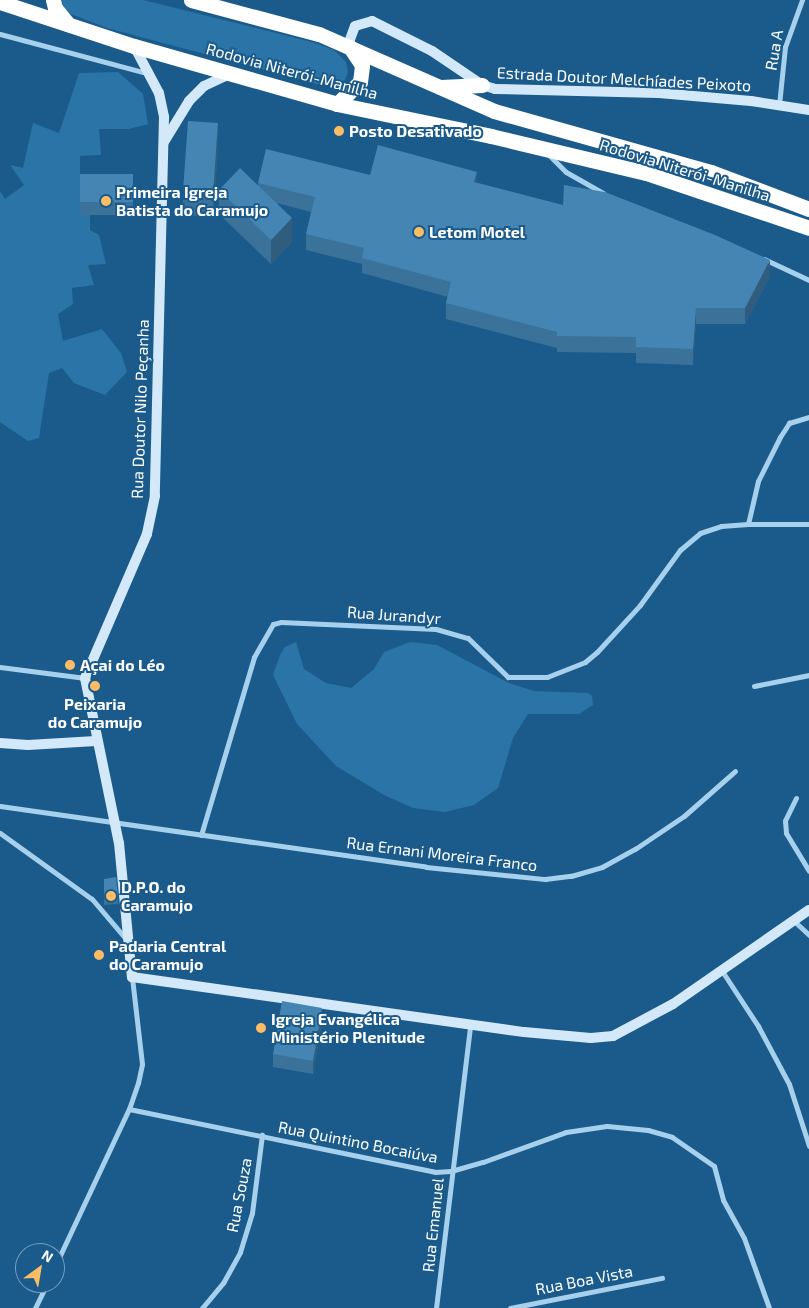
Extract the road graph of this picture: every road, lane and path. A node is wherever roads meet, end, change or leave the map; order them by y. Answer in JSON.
{"nodes":[{"id":1,"x":53,"y":0,"type":"edge"},
{"id":2,"x":190,"y":0,"type":"edge"},
{"id":3,"x":802,"y":0,"type":"edge"},
{"id":4,"x":0,"y":2,"type":"edge"},
{"id":5,"x":68,"y":24,"type":"junction"},
{"id":6,"x":0,"y":34,"type":"edge"},
{"id":7,"x":348,"y":45,"type":"junction"},
{"id":8,"x":134,"y":46,"type":"junction"},
{"id":9,"x":150,"y":74,"type":"junction"},
{"id":10,"x":232,"y":74,"type":"junction"},
{"id":11,"x":482,"y":85,"type":"junction"},
{"id":12,"x":437,"y":88,"type":"junction"},
{"id":13,"x":337,"y":104,"type":"junction"},
{"id":14,"x":779,"y":106,"type":"junction"},
{"id":15,"x":809,"y":110,"type":"edge"},
{"id":16,"x":162,"y":147,"type":"junction"},
{"id":17,"x":542,"y":148,"type":"junction"},
{"id":18,"x":607,"y":195,"type":"edge"},
{"id":19,"x":809,"y":209,"type":"edge"},
{"id":20,"x":809,"y":228,"type":"edge"},
{"id":21,"x":760,"y":257,"type":"edge"},
{"id":22,"x":809,"y":280,"type":"edge"},
{"id":23,"x":809,"y":417,"type":"edge"},
{"id":24,"x":748,"y":524,"type":"junction"},
{"id":25,"x":809,"y":524,"type":"edge"},
{"id":26,"x":0,"y":667,"type":"edge"},
{"id":27,"x":809,"y":675,"type":"edge"},
{"id":28,"x":86,"y":678,"type":"junction"},
{"id":29,"x":754,"y":686,"type":"dead end"},
{"id":30,"x":96,"y":741,"type":"junction"},
{"id":31,"x":0,"y":743,"type":"edge"},
{"id":32,"x":735,"y":771,"type":"dead end"},
{"id":33,"x":796,"y":798,"type":"dead end"},
{"id":34,"x":0,"y":806,"type":"edge"},
{"id":35,"x":115,"y":824,"type":"junction"},
{"id":36,"x":0,"y":833,"type":"edge"},
{"id":37,"x":201,"y":835,"type":"junction"},
{"id":38,"x":809,"y":871,"type":"edge"},
{"id":39,"x":809,"y":910,"type":"edge"},
{"id":40,"x":793,"y":920,"type":"junction"},
{"id":41,"x":809,"y":935,"type":"edge"},
{"id":42,"x":128,"y":942,"type":"junction"},
{"id":43,"x":722,"y":971,"type":"junction"},
{"id":44,"x":132,"y":977,"type":"junction"},
{"id":45,"x":470,"y":1025,"type":"junction"},
{"id":46,"x":129,"y":1109,"type":"junction"},
{"id":47,"x":262,"y":1135,"type":"junction"},
{"id":48,"x":809,"y":1146,"type":"edge"},
{"id":49,"x":451,"y":1171,"type":"junction"},
{"id":50,"x":65,"y":1245,"type":"edge"},
{"id":51,"x":662,"y":1278,"type":"dead end"},
{"id":52,"x":42,"y":1293,"type":"edge"},
{"id":53,"x":524,"y":1307,"type":"edge"},
{"id":54,"x":35,"y":1308,"type":"edge"},
{"id":55,"x":202,"y":1308,"type":"edge"},
{"id":56,"x":436,"y":1308,"type":"edge"},
{"id":57,"x":510,"y":1308,"type":"edge"},
{"id":58,"x":769,"y":1308,"type":"edge"}],
"edges":[{"from":1,"to":5,"type":"highway"},
{"from":2,"to":7,"type":"highway","name":"Rodovia Niterói-Manilha"},
{"from":3,"to":14,"type":"street","name":"Rua A"},
{"from":4,"to":5,"type":"highway","name":"Rodovia Niterói-Manilha"},
{"from":5,"to":8,"type":"highway","name":"Rodovia Niterói-Manilha"},
{"from":6,"to":9,"type":"street"},
{"from":7,"to":11,"type":"street","name":"Estrada Doutor Melchíades Peixoto"},
{"from":7,"to":12,"type":"highway","name":"Rodovia Niterói-Manilha"},
{"from":7,"to":13,"type":"highway"},
{"from":8,"to":9,"type":"street","name":"Rua Doutor Nilo Peçanha"},
{"from":8,"to":10,"type":"highway","name":"Rodovia Niterói-Manilha"},
{"from":9,"to":16,"type":"street","name":"Rua Doutor Nilo Peçanha"},
{"from":10,"to":13,"type":"highway","name":"Rodovia Niterói-Manilha"},
{"from":10,"to":16,"type":"street","name":"Rua Doutor Nilo Peçanha"},
{"from":11,"to":12,"type":"highway"},
{"from":11,"to":14,"type":"street","name":"Estrada Doutor Melchíades Peixoto"},
{"from":12,"to":19,"type":"highway","name":"Rodovia Niterói-Manilha"},
{"from":13,"to":17,"type":"highway","name":"Rodovia Niterói-Manilha"},
{"from":14,"to":15,"type":"street","name":"Estrada Doutor Melchíades Peixoto"},
{"from":16,"to":28,"type":"street","name":"Rua Doutor Nilo Peçanha"},
{"from":17,"to":18,"type":"street"},
{"from":17,"to":20,"type":"highway","name":"Rodovia Niterói-Manilha"},
{"from":21,"to":22,"type":"street"},
{"from":23,"to":24,"type":"street"},
{"from":24,"to":25,"type":"street","name":"Rua Jurandyr"},
{"from":24,"to":37,"type":"street","name":"Rua Jurandyr"},
{"from":26,"to":28,"type":"street"},
{"from":27,"to":29,"type":"street"},
{"from":28,"to":30,"type":"street"},
{"from":30,"to":31,"type":"street"},
{"from":30,"to":35,"type":"street"},
{"from":32,"to":37,"type":"street","name":"Rua Ernani Moreira Franco"},
{"from":33,"to":38,"type":"street"},
{"from":34,"to":35,"type":"street","name":"Rua Ernani Moreira Franco"},
{"from":35,"to":37,"type":"street","name":"Rua Ernani Moreira Franco"},
{"from":35,"to":42,"type":"street"},
{"from":36,"to":42,"type":"street"},
{"from":39,"to":40,"type":"street"},
{"from":40,"to":41,"type":"street"},
{"from":40,"to":43,"type":"street"},
{"from":42,"to":44,"type":"street"},
{"from":43,"to":45,"type":"street"},
{"from":43,"to":48,"type":"street"},
{"from":44,"to":45,"type":"street"},
{"from":44,"to":46,"type":"street"},
{"from":45,"to":49,"type":"street","name":"Rua Emanuel"},
{"from":46,"to":47,"type":"street","name":"Rua Quintino Bocaiúva"},
{"from":46,"to":50,"type":"street"},
{"from":47,"to":49,"type":"street","name":"Rua Quintino Bocaiúva"},
{"from":47,"to":55,"type":"street","name":"Rua Souza"},
{"from":49,"to":56,"type":"street","name":"Rua Emanuel"},
{"from":49,"to":58,"type":"street","name":"Rua Quintino Bocaiúva"},
{"from":51,"to":53,"type":"street","name":"Rua Boa Vista"},
{"from":52,"to":54,"type":"street"},
{"from":53,"to":57,"type":"street","name":"Rua Boa Vista"}]}
